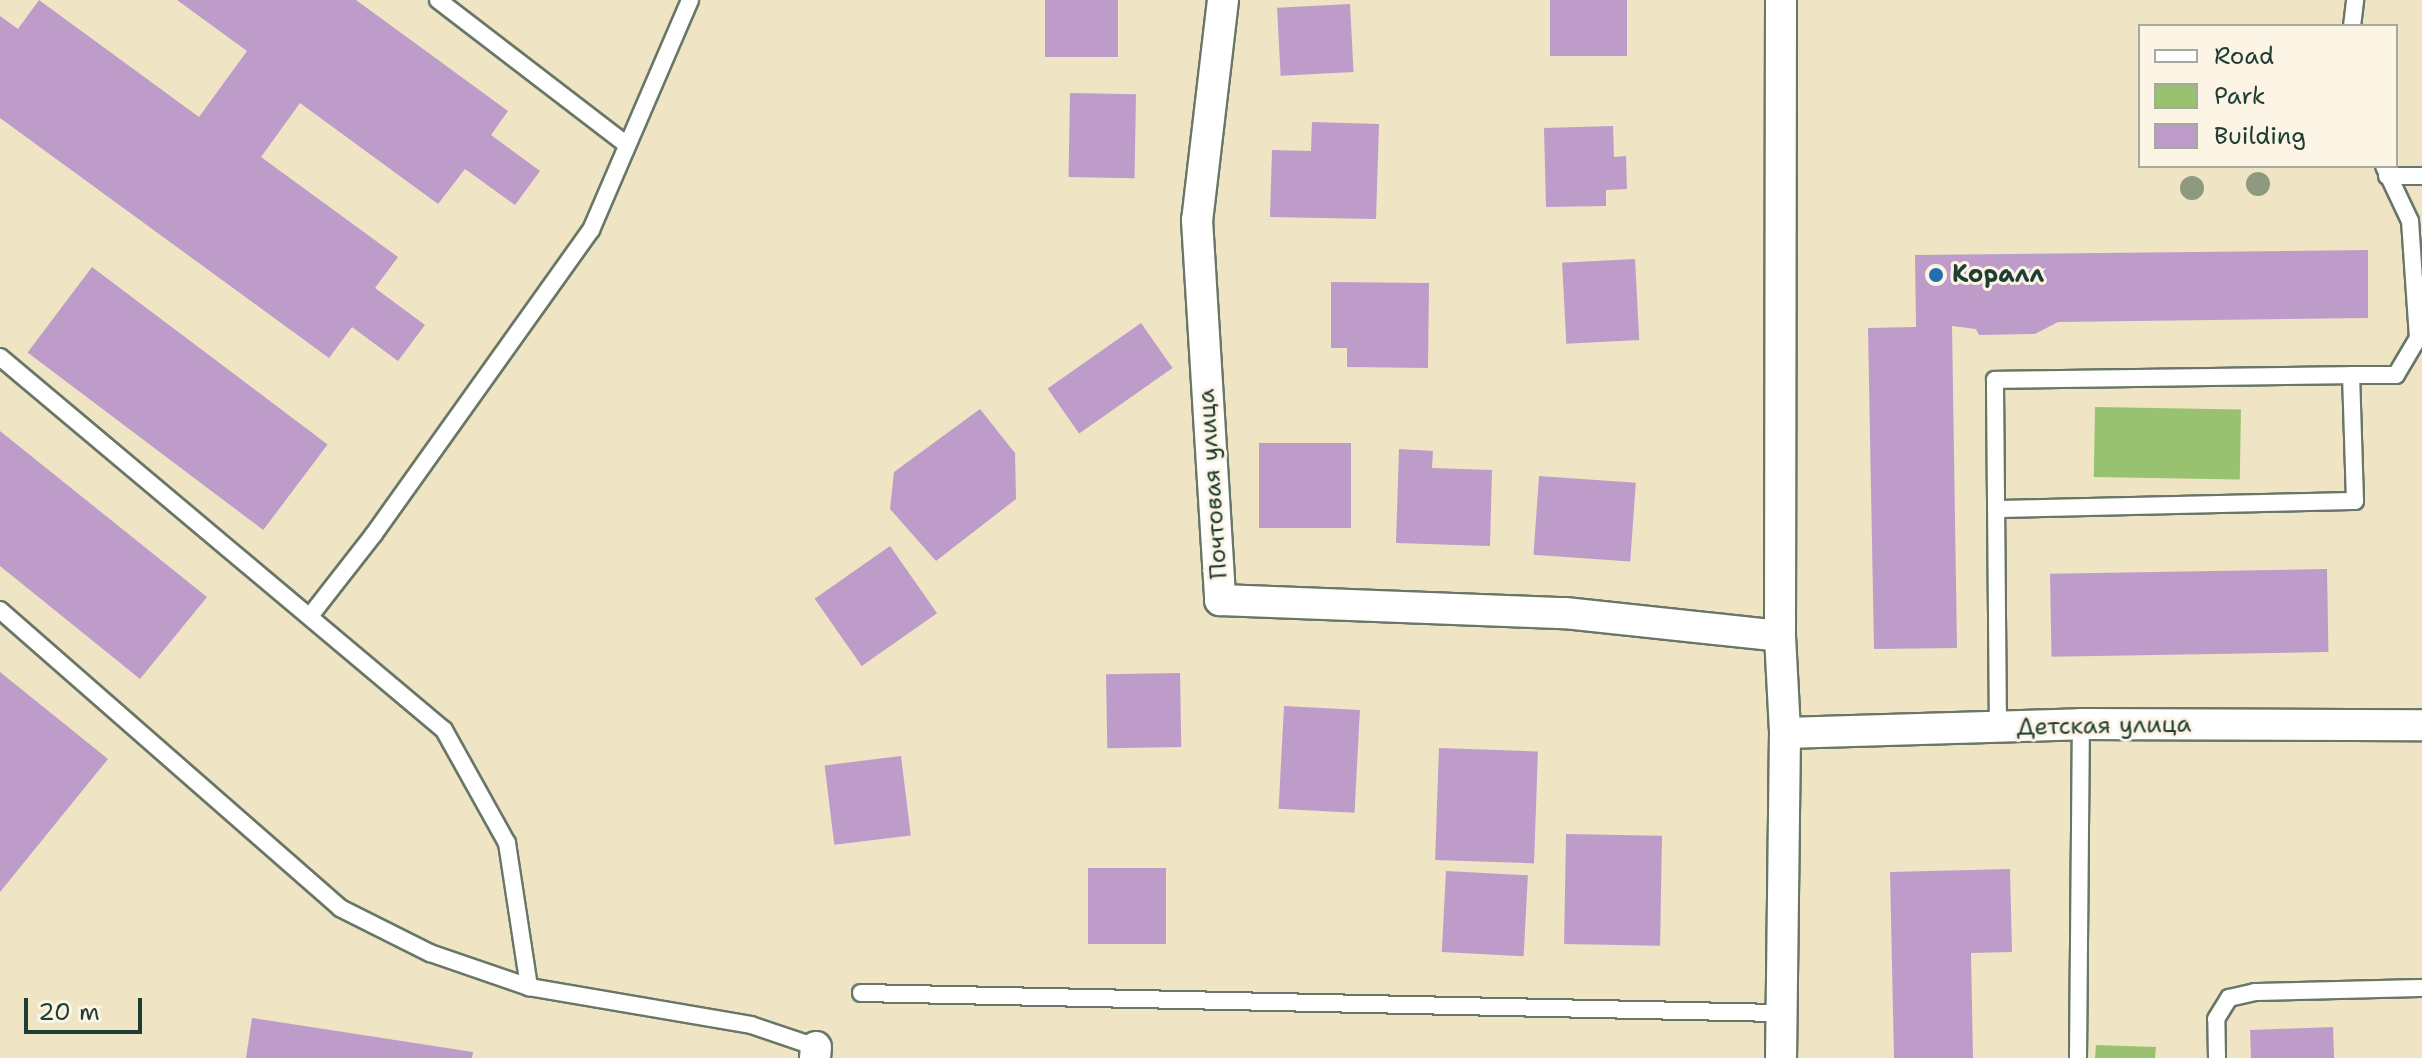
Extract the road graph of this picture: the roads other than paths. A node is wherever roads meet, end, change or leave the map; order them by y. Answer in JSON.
{"nodes":[{"id":1,"x":438,"y":0,"type":"edge"},
{"id":2,"x":690,"y":0,"type":"edge"},
{"id":3,"x":1223,"y":0,"type":"edge"},
{"id":4,"x":1781,"y":0,"type":"edge"},
{"id":5,"x":2355,"y":0,"type":"edge"},
{"id":6,"x":2352,"y":24,"type":"edge"},
{"id":7,"x":627,"y":145,"type":"junction"},
{"id":8,"x":2385,"y":171,"type":"edge"},
{"id":9,"x":2422,"y":176,"type":"edge"},
{"id":10,"x":0,"y":357,"type":"edge"},
{"id":11,"x":2351,"y":375,"type":"junction"},
{"id":12,"x":1997,"y":509,"type":"junction"},
{"id":13,"x":0,"y":610,"type":"edge"},
{"id":14,"x":310,"y":616,"type":"junction"},
{"id":15,"x":1780,"y":636,"type":"junction"},
{"id":16,"x":2081,"y":724,"type":"junction"},
{"id":17,"x":2422,"y":725,"type":"edge"},
{"id":18,"x":1998,"y":729,"type":"junction"},
{"id":19,"x":1785,"y":733,"type":"junction"},
{"id":20,"x":529,"y":987,"type":"junction"},
{"id":21,"x":2422,"y":988,"type":"edge"},
{"id":22,"x":861,"y":993,"type":"dead end"},
{"id":23,"x":1781,"y":1013,"type":"junction"},
{"id":24,"x":816,"y":1053,"type":"edge"},
{"id":25,"x":1781,"y":1058,"type":"edge"},
{"id":26,"x":2078,"y":1058,"type":"edge"},
{"id":27,"x":2217,"y":1058,"type":"edge"}],
"edges":[{"from":1,"to":7,"type":"lane"},
{"from":2,"to":7,"type":"lane"},
{"from":3,"to":15,"type":"street","name":"Почтовая улица"},
{"from":4,"to":15,"type":"street"},
{"from":5,"to":6,"type":"lane"},
{"from":7,"to":14,"type":"lane"},
{"from":8,"to":9,"type":"lane"},
{"from":8,"to":11,"type":"lane"},
{"from":10,"to":14,"type":"lane"},
{"from":11,"to":12,"type":"lane"},
{"from":11,"to":12,"type":"lane"},
{"from":12,"to":18,"type":"lane"},
{"from":13,"to":20,"type":"lane"},
{"from":14,"to":20,"type":"lane"},
{"from":15,"to":19,"type":"street"},
{"from":16,"to":17,"type":"street","name":"Детская улица"},
{"from":16,"to":18,"type":"street","name":"Детская улица"},
{"from":16,"to":26,"type":"lane"},
{"from":18,"to":19,"type":"street","name":"Детская улица"},
{"from":19,"to":23,"type":"street"},
{"from":20,"to":24,"type":"lane"},
{"from":21,"to":27,"type":"lane"},
{"from":22,"to":23,"type":"lane"},
{"from":23,"to":25,"type":"street"}]}
